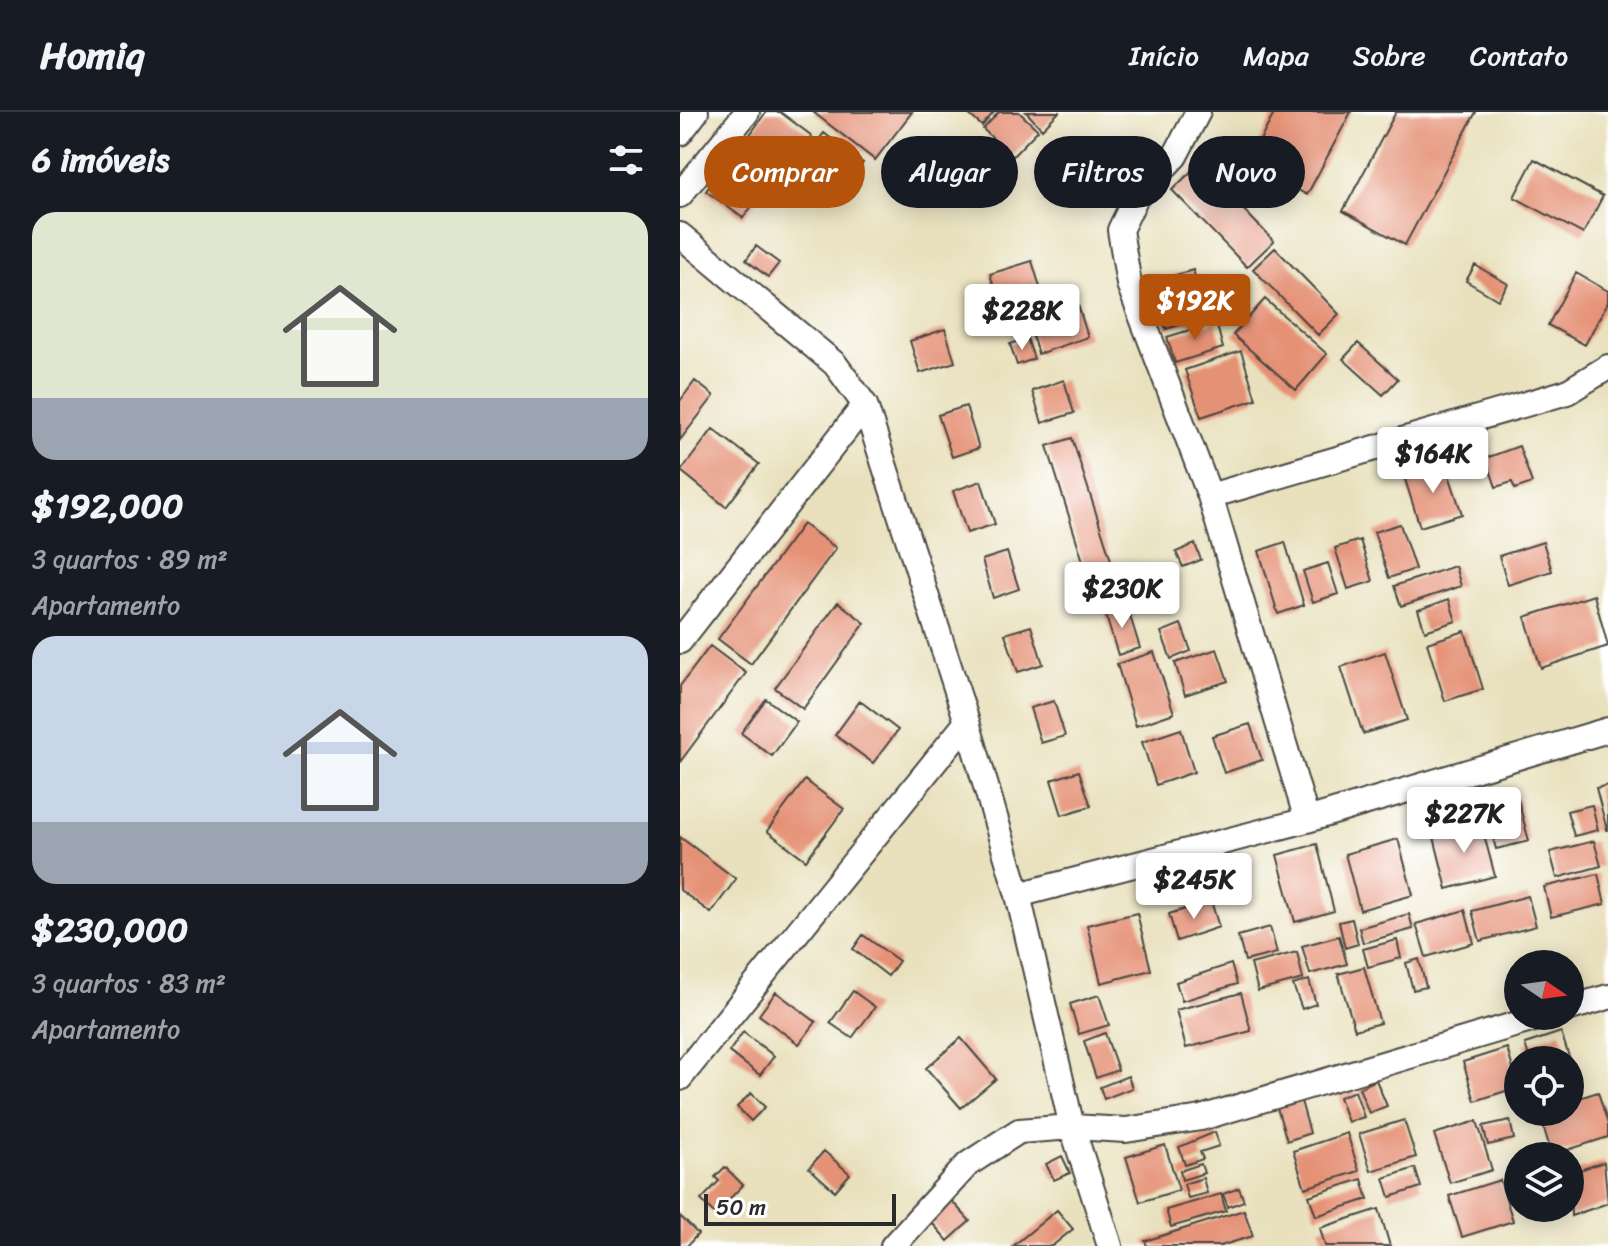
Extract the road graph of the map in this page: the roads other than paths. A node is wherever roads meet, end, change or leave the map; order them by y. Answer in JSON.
{"nodes":[{"id":1,"x":696,"y":112,"type":"edge"},
{"id":2,"x":747,"y":112,"type":"edge"},
{"id":3,"x":1198,"y":112,"type":"edge"},
{"id":4,"x":680,"y":133,"type":"edge"},
{"id":5,"x":680,"y":195,"type":"edge"},
{"id":6,"x":680,"y":235,"type":"edge"},
{"id":7,"x":1608,"y":367,"type":"edge"},
{"id":8,"x":865,"y":405,"type":"junction"},
{"id":9,"x":1210,"y":496,"type":"junction"},
{"id":10,"x":680,"y":641,"type":"edge"},
{"id":11,"x":967,"y":722,"type":"junction"},
{"id":12,"x":1608,"y":730,"type":"edge"},
{"id":13,"x":1307,"y":820,"type":"junction"},
{"id":14,"x":1018,"y":895,"type":"junction"},
{"id":15,"x":1608,"y":997,"type":"edge"},
{"id":16,"x":1584,"y":1004,"type":"edge"},
{"id":17,"x":1504,"y":1028,"type":"edge"},
{"id":18,"x":680,"y":1078,"type":"edge"},
{"id":19,"x":1072,"y":1127,"type":"junction"},
{"id":20,"x":893,"y":1246,"type":"edge"},
{"id":21,"x":1110,"y":1246,"type":"edge"}],
"edges":[{"from":1,"to":4,"type":"street"},
{"from":2,"to":5,"type":"street"},
{"from":3,"to":9,"type":"street"},
{"from":6,"to":8,"type":"street"},
{"from":7,"to":9,"type":"street"},
{"from":8,"to":10,"type":"street"},
{"from":8,"to":11,"type":"street"},
{"from":9,"to":13,"type":"street"},
{"from":11,"to":14,"type":"street"},
{"from":11,"to":18,"type":"street"},
{"from":12,"to":13,"type":"street"},
{"from":13,"to":14,"type":"street"},
{"from":14,"to":19,"type":"street"},
{"from":15,"to":16,"type":"street"},
{"from":17,"to":19,"type":"street"},
{"from":19,"to":20,"type":"street"},
{"from":19,"to":21,"type":"street"}]}
